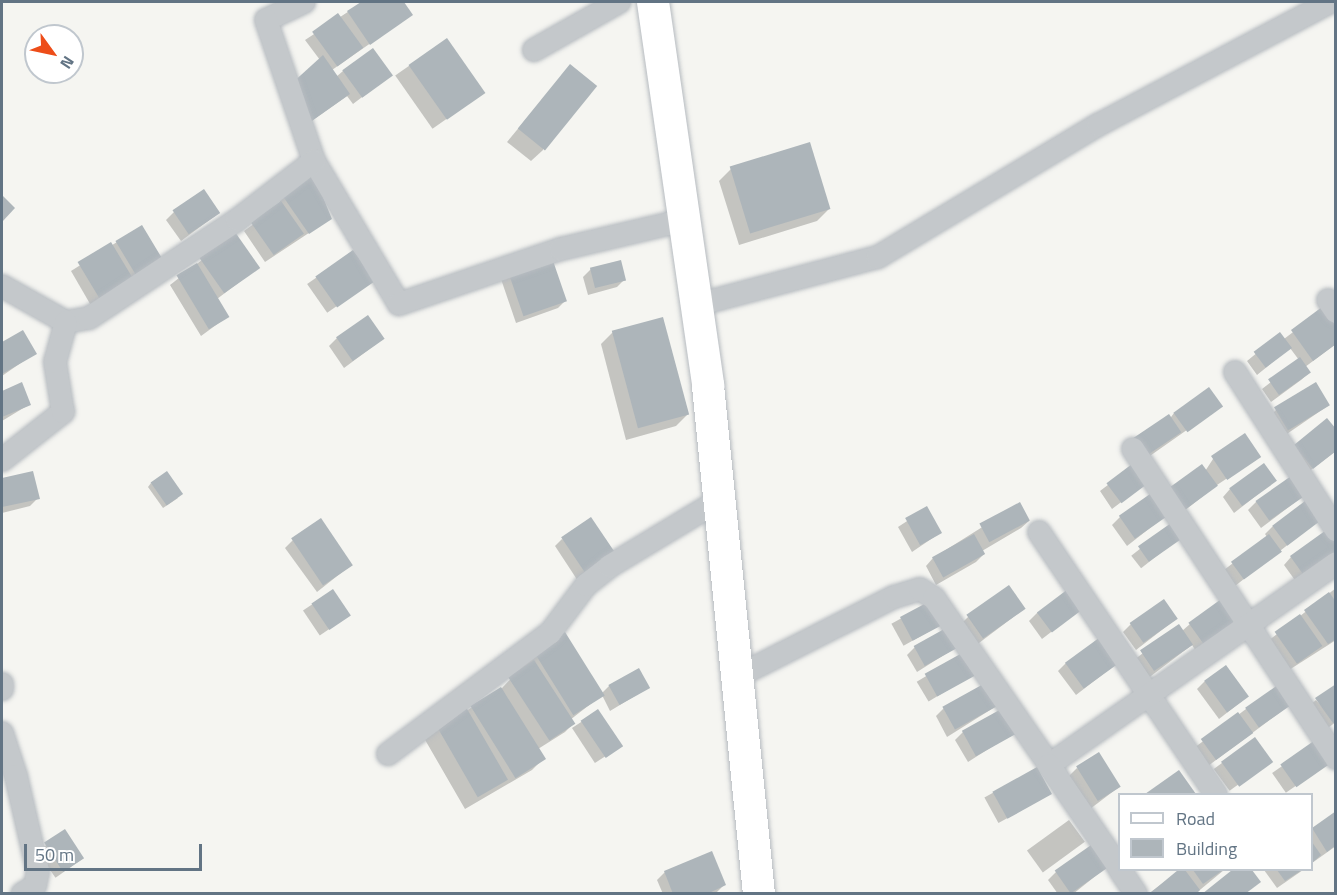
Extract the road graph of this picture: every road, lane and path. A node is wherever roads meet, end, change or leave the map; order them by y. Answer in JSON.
{"nodes":[{"id":1,"x":304,"y":2,"type":"edge"},
{"id":2,"x":619,"y":2,"type":"edge"},
{"id":3,"x":653,"y":2,"type":"edge"},
{"id":4,"x":1330,"y":2,"type":"edge"},
{"id":5,"x":534,"y":50,"type":"dead end"},
{"id":6,"x":314,"y":161,"type":"junction"},
{"id":7,"x":685,"y":220,"type":"junction"},
{"id":8,"x":2,"y":286,"type":"edge"},
{"id":9,"x":696,"y":305,"type":"junction"},
{"id":10,"x":66,"y":322,"type":"junction"},
{"id":11,"x":1235,"y":372,"type":"dead end"},
{"id":12,"x":1132,"y":449,"type":"dead end"},
{"id":13,"x":2,"y":460,"type":"edge"},
{"id":14,"x":721,"y":499,"type":"junction"},
{"id":15,"x":1335,"y":530,"type":"edge"},
{"id":16,"x":1039,"y":532,"type":"dead end"},
{"id":17,"x":1335,"y":563,"type":"edge"},
{"id":18,"x":1251,"y":625,"type":"junction"},
{"id":19,"x":738,"y":676,"type":"junction"},
{"id":20,"x":2,"y":684,"type":"edge"},
{"id":21,"x":2,"y":689,"type":"edge"},
{"id":22,"x":1149,"y":696,"type":"junction"},
{"id":23,"x":2,"y":733,"type":"edge"},
{"id":24,"x":388,"y":754,"type":"dead end"},
{"id":25,"x":1335,"y":758,"type":"edge"},
{"id":26,"x":1049,"y":765,"type":"junction"},
{"id":27,"x":1214,"y":793,"type":"edge"},
{"id":28,"x":1118,"y":866,"type":"edge"},
{"id":29,"x":1121,"y":871,"type":"edge"},
{"id":30,"x":22,"y":894,"type":"edge"},
{"id":31,"x":759,"y":894,"type":"edge"},
{"id":32,"x":1136,"y":894,"type":"edge"}],
"edges":[{"from":1,"to":6,"type":"street"},
{"from":2,"to":5,"type":"street"},
{"from":3,"to":7,"type":"main road"},
{"from":4,"to":9,"type":"street"},
{"from":6,"to":7,"type":"street"},
{"from":6,"to":10,"type":"street"},
{"from":7,"to":9,"type":"main road"},
{"from":8,"to":10,"type":"street"},
{"from":9,"to":14,"type":"main road"},
{"from":10,"to":13,"type":"street"},
{"from":11,"to":15,"type":"street"},
{"from":12,"to":18,"type":"street"},
{"from":14,"to":19,"type":"main road"},
{"from":14,"to":24,"type":"street"},
{"from":16,"to":22,"type":"street"},
{"from":17,"to":18,"type":"street"},
{"from":18,"to":22,"type":"street"},
{"from":18,"to":25,"type":"street"},
{"from":19,"to":26,"type":"street"},
{"from":19,"to":31,"type":"main road"},
{"from":20,"to":21,"type":"street"},
{"from":22,"to":26,"type":"street"},
{"from":22,"to":27,"type":"street"},
{"from":23,"to":30,"type":"street"},
{"from":26,"to":28,"type":"street"},
{"from":29,"to":32,"type":"street"}]}
